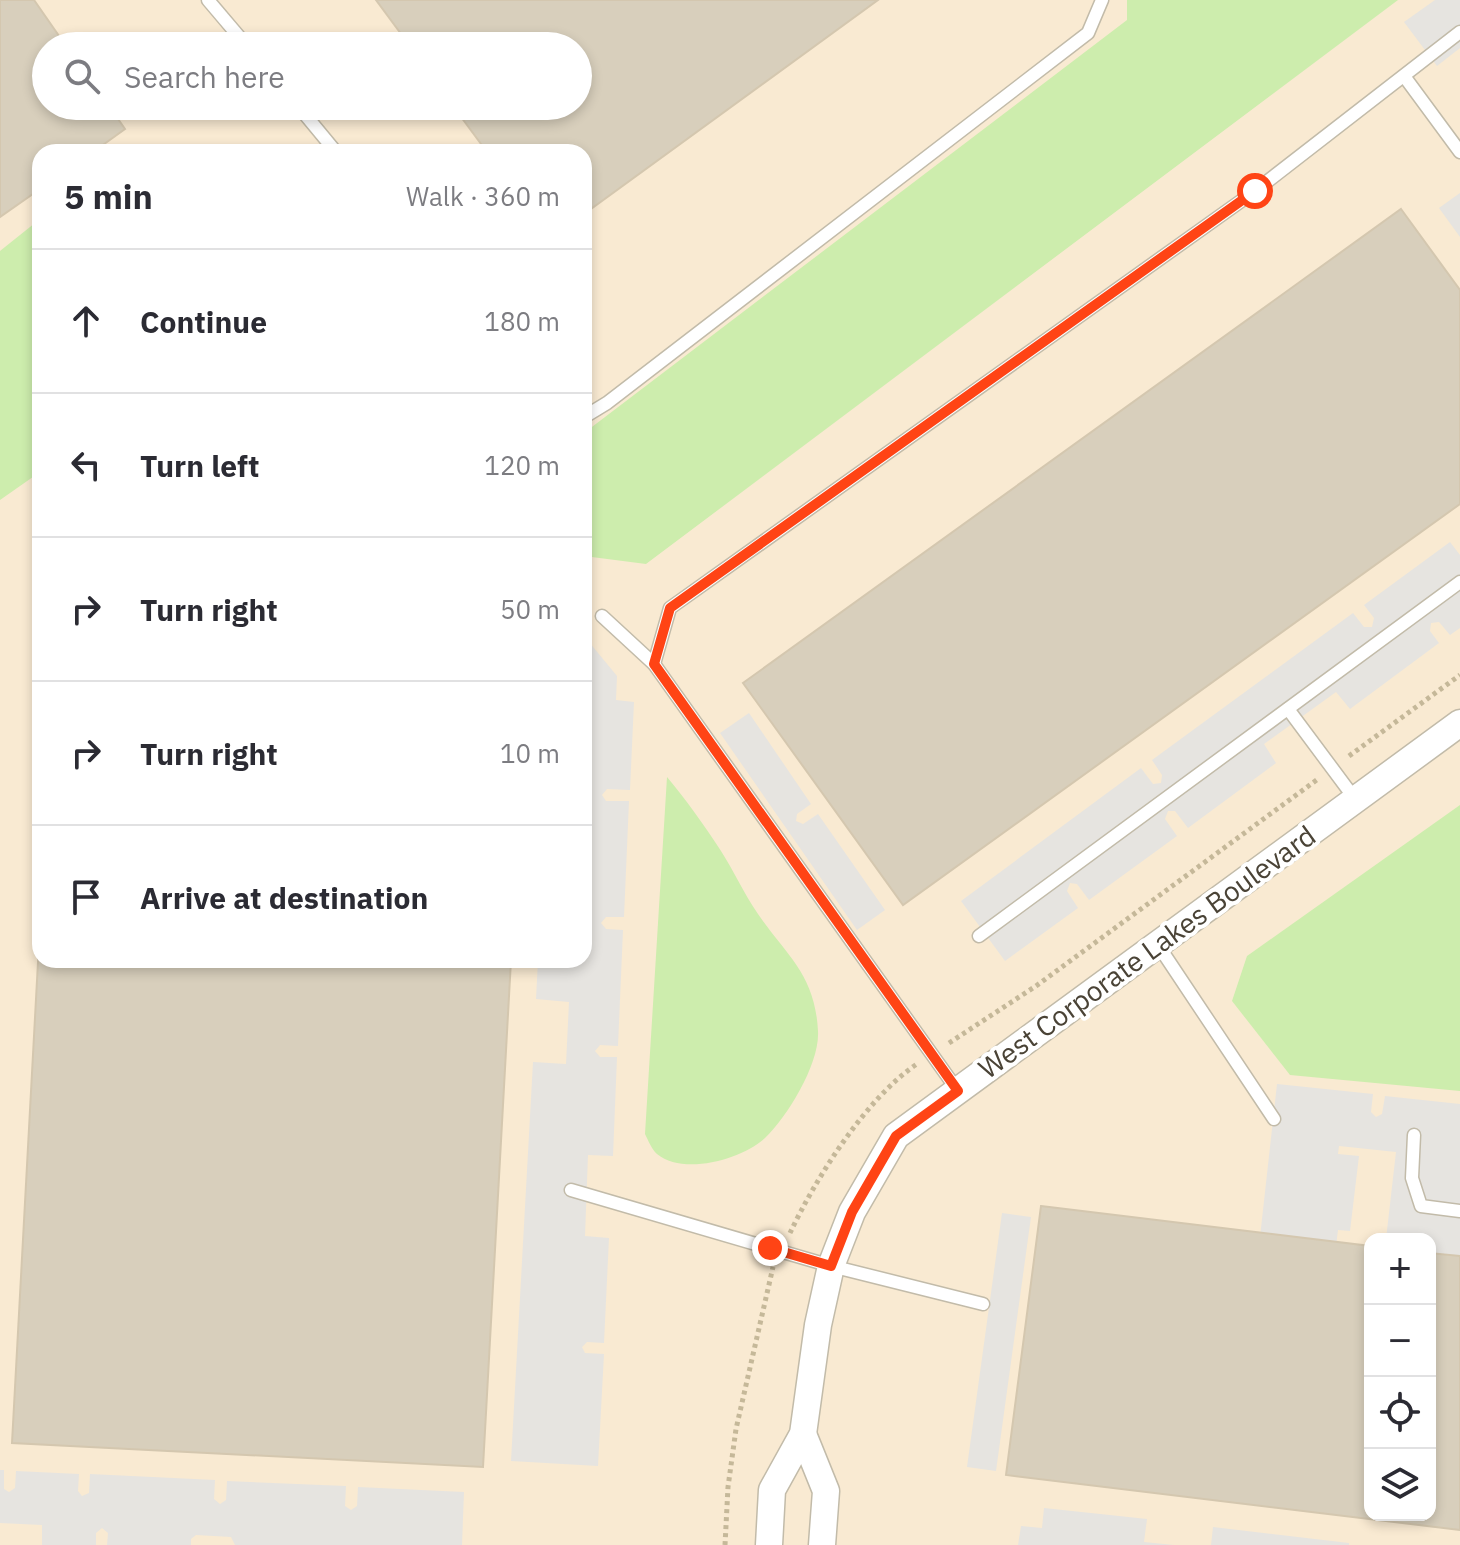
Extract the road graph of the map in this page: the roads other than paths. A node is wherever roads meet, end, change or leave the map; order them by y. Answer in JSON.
{"nodes":[{"id":1,"x":208,"y":0,"type":"edge"},
{"id":2,"x":1102,"y":0,"type":"edge"},
{"id":3,"x":235,"y":32,"type":"edge"},
{"id":4,"x":1460,"y":32,"type":"edge"},
{"id":5,"x":1404,"y":76,"type":"junction"},
{"id":6,"x":310,"y":120,"type":"edge"},
{"id":7,"x":329,"y":144,"type":"edge"},
{"id":8,"x":1460,"y":152,"type":"edge"},
{"id":9,"x":592,"y":412,"type":"edge"},
{"id":10,"x":1460,"y":582,"type":"edge"},
{"id":11,"x":602,"y":616,"type":"dead end"},
{"id":12,"x":654,"y":664,"type":"junction"},
{"id":13,"x":1288,"y":709,"type":"junction"},
{"id":14,"x":1460,"y":723,"type":"edge"},
{"id":15,"x":1355,"y":799,"type":"junction"},
{"id":16,"x":979,"y":936,"type":"dead end"},
{"id":17,"x":1158,"y":945,"type":"junction"},
{"id":18,"x":958,"y":1091,"type":"junction"},
{"id":19,"x":1274,"y":1119,"type":"dead end"},
{"id":20,"x":1414,"y":1135,"type":"dead end"},
{"id":21,"x":571,"y":1190,"type":"dead end"},
{"id":22,"x":1460,"y":1211,"type":"edge"},
{"id":23,"x":831,"y":1266,"type":"junction"},
{"id":24,"x":983,"y":1304,"type":"dead end"},
{"id":25,"x":803,"y":1434,"type":"junction"},
{"id":26,"x":769,"y":1545,"type":"edge"},
{"id":27,"x":822,"y":1545,"type":"edge"}],
"edges":[{"from":1,"to":3,"type":"lane"},
{"from":2,"to":9,"type":"lane"},
{"from":4,"to":5,"type":"lane"},
{"from":5,"to":8,"type":"lane"},
{"from":5,"to":12,"type":"lane"},
{"from":6,"to":7,"type":"lane"},
{"from":10,"to":13,"type":"lane"},
{"from":11,"to":12,"type":"lane"},
{"from":12,"to":18,"type":"lane"},
{"from":13,"to":15,"type":"lane"},
{"from":13,"to":16,"type":"lane"},
{"from":14,"to":15,"type":"street","name":"West Corporate Lakes Boulevard"},
{"from":15,"to":17,"type":"street","name":"West Corporate Lakes Boulevard"},
{"from":17,"to":18,"type":"street","name":"West Corporate Lakes Boulevard"},
{"from":17,"to":19,"type":"lane"},
{"from":18,"to":23,"type":"street","name":"West Corporate Lakes Boulevard"},
{"from":20,"to":22,"type":"lane"},
{"from":21,"to":23,"type":"lane"},
{"from":23,"to":24,"type":"lane"},
{"from":23,"to":25,"type":"street","name":"West Corporate Lakes Boulevard"},
{"from":25,"to":26,"type":"street","name":"West Corporate Lakes Boulevard"},
{"from":25,"to":27,"type":"street","name":"West Corporate Lakes Boulevard"}]}
